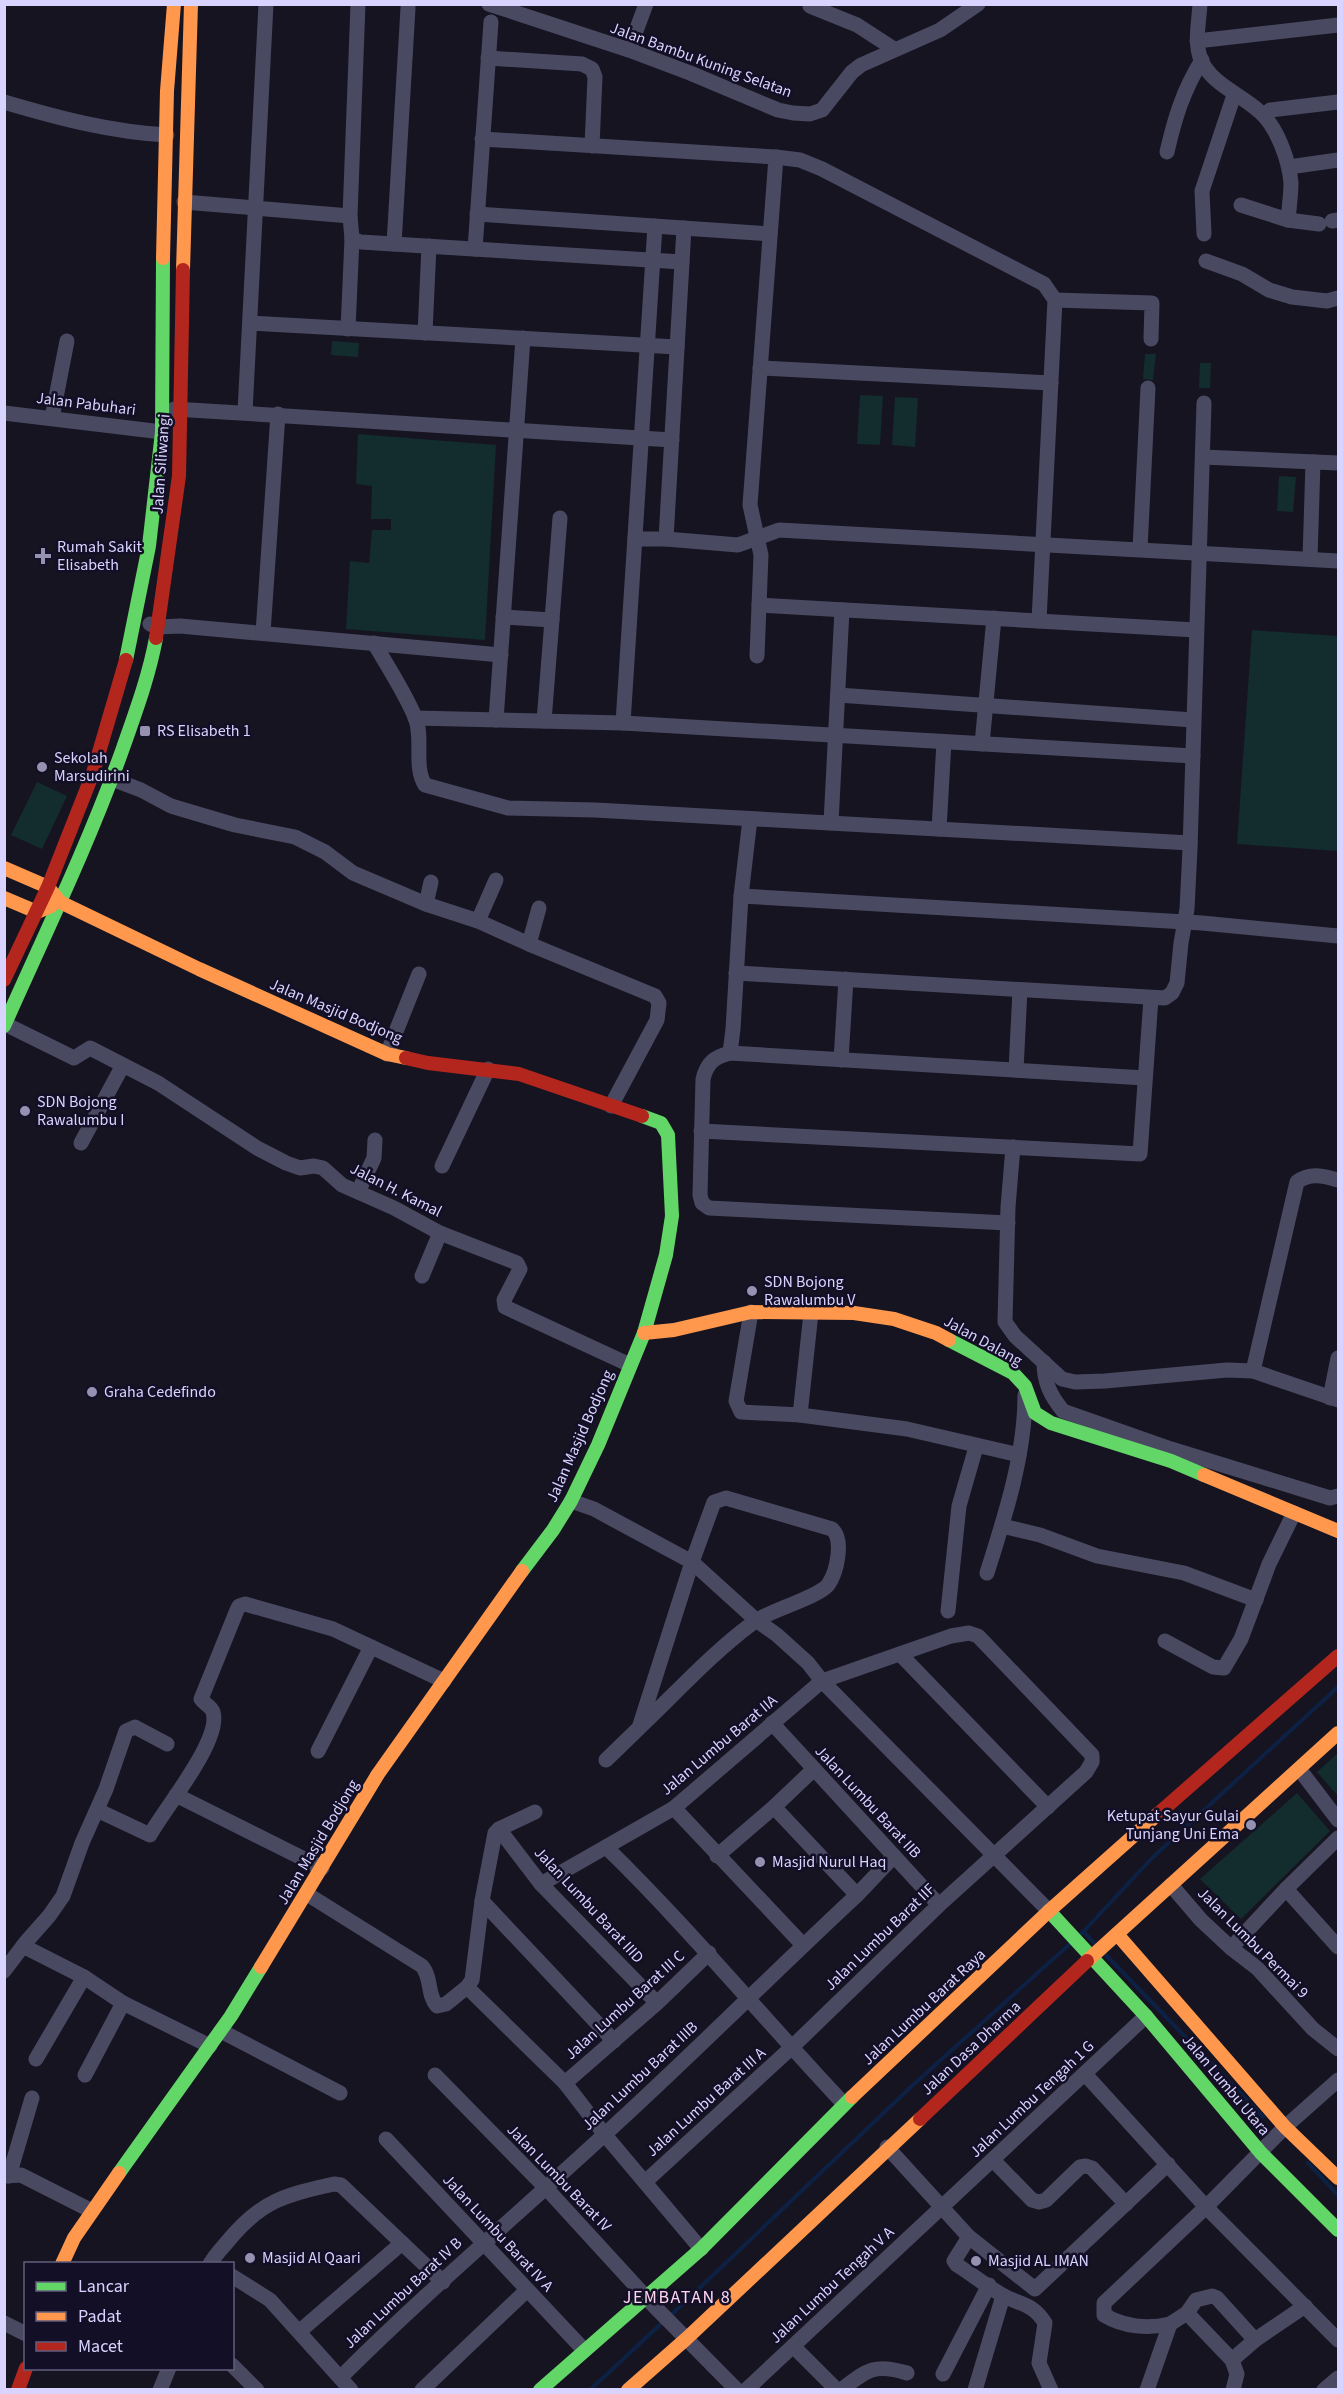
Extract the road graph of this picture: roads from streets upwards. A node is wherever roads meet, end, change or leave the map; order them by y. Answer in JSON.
{"nodes":[{"id":1,"x":174,"y":4,"type":"edge"},
{"id":2,"x":191,"y":4,"type":"edge"},
{"id":3,"x":266,"y":4,"type":"edge"},
{"id":4,"x":358,"y":4,"type":"edge"},
{"id":5,"x":489,"y":4,"type":"edge"},
{"id":6,"x":646,"y":4,"type":"edge"},
{"id":7,"x":978,"y":4,"type":"edge"},
{"id":8,"x":1200,"y":4,"type":"edge"},
{"id":9,"x":810,"y":6,"type":"dead end"},
{"id":10,"x":408,"y":8,"type":"dead end"},
{"id":11,"x":490,"y":22,"type":"dead end"},
{"id":12,"x":1338,"y":25,"type":"edge"},
{"id":13,"x":1197,"y":41,"type":"junction"},
{"id":14,"x":894,"y":49,"type":"junction"},
{"id":15,"x":629,"y":50,"type":"junction"},
{"id":16,"x":488,"y":58,"type":"junction"},
{"id":17,"x":1202,"y":60,"type":"junction"},
{"id":18,"x":1234,"y":95,"type":"junction"},
{"id":19,"x":4,"y":102,"type":"edge"},
{"id":20,"x":1338,"y":102,"type":"edge"},
{"id":21,"x":1270,"y":110,"type":"dead end"},
{"id":22,"x":167,"y":135,"type":"junction"},
{"id":23,"x":482,"y":139,"type":"junction"},
{"id":24,"x":592,"y":146,"type":"junction"},
{"id":25,"x":1167,"y":152,"type":"dead end"},
{"id":26,"x":776,"y":157,"type":"junction"},
{"id":27,"x":1338,"y":160,"type":"edge"},
{"id":28,"x":1296,"y":166,"type":"dead end"},
{"id":29,"x":184,"y":202,"type":"junction"},
{"id":30,"x":1242,"y":205,"type":"dead end"},
{"id":31,"x":257,"y":208,"type":"junction"},
{"id":32,"x":477,"y":214,"type":"junction"},
{"id":33,"x":350,"y":216,"type":"junction"},
{"id":34,"x":1288,"y":220,"type":"junction"},
{"id":35,"x":1330,"y":221,"type":"edge"},
{"id":36,"x":655,"y":226,"type":"junction"},
{"id":37,"x":684,"y":228,"type":"junction"},
{"id":38,"x":770,"y":234,"type":"junction"},
{"id":39,"x":1204,"y":234,"type":"dead end"},
{"id":40,"x":352,"y":239,"type":"junction"},
{"id":41,"x":394,"y":244,"type":"junction"},
{"id":42,"x":429,"y":246,"type":"junction"},
{"id":43,"x":475,"y":249,"type":"junction"},
{"id":44,"x":653,"y":260,"type":"junction"},
{"id":45,"x":1206,"y":261,"type":"dead end"},
{"id":46,"x":682,"y":262,"type":"junction"},
{"id":47,"x":1338,"y":298,"type":"edge"},
{"id":48,"x":1055,"y":300,"type":"junction"},
{"id":49,"x":251,"y":323,"type":"junction"},
{"id":50,"x":348,"y":329,"type":"junction"},
{"id":51,"x":425,"y":333,"type":"junction"},
{"id":52,"x":523,"y":338,"type":"junction"},
{"id":53,"x":1151,"y":339,"type":"dead end"},
{"id":54,"x":67,"y":341,"type":"dead end"},
{"id":55,"x":648,"y":345,"type":"junction"},
{"id":56,"x":677,"y":346,"type":"junction"},
{"id":57,"x":760,"y":368,"type":"junction"},
{"id":58,"x":1051,"y":383,"type":"junction"},
{"id":59,"x":1149,"y":388,"type":"dead end"},
{"id":60,"x":1204,"y":403,"type":"dead end"},
{"id":61,"x":162,"y":408,"type":"junction"},
{"id":62,"x":182,"y":410,"type":"junction"},
{"id":63,"x":245,"y":412,"type":"junction"},
{"id":64,"x":4,"y":413,"type":"edge"},
{"id":65,"x":278,"y":414,"type":"junction"},
{"id":66,"x":52,"y":418,"type":"junction"},
{"id":67,"x":516,"y":430,"type":"junction"},
{"id":68,"x":162,"y":432,"type":"junction"},
{"id":69,"x":642,"y":438,"type":"junction"},
{"id":70,"x":672,"y":440,"type":"junction"},
{"id":71,"x":1203,"y":457,"type":"junction"},
{"id":72,"x":1313,"y":462,"type":"junction"},
{"id":73,"x":1338,"y":463,"type":"edge"},
{"id":74,"x":560,"y":518,"type":"dead end"},
{"id":75,"x":758,"y":536,"type":"junction"},
{"id":76,"x":666,"y":538,"type":"junction"},
{"id":77,"x":635,"y":539,"type":"junction"},
{"id":78,"x":1043,"y":544,"type":"junction"},
{"id":79,"x":1140,"y":549,"type":"junction"},
{"id":80,"x":1200,"y":553,"type":"junction"},
{"id":81,"x":1310,"y":559,"type":"junction"},
{"id":82,"x":1338,"y":561,"type":"edge"},
{"id":83,"x":759,"y":605,"type":"junction"},
{"id":84,"x":842,"y":610,"type":"junction"},
{"id":85,"x":503,"y":617,"type":"junction"},
{"id":86,"x":994,"y":618,"type":"junction"},
{"id":87,"x":136,"y":619,"type":"junction"},
{"id":88,"x":552,"y":620,"type":"junction"},
{"id":89,"x":1039,"y":621,"type":"junction"},
{"id":90,"x":158,"y":627,"type":"junction"},
{"id":91,"x":1196,"y":630,"type":"junction"},
{"id":92,"x":263,"y":633,"type":"junction"},
{"id":93,"x":374,"y":643,"type":"junction"},
{"id":94,"x":501,"y":655,"type":"junction"},
{"id":95,"x":757,"y":656,"type":"dead end"},
{"id":96,"x":838,"y":695,"type":"junction"},
{"id":97,"x":986,"y":706,"type":"junction"},
{"id":98,"x":415,"y":718,"type":"junction"},
{"id":99,"x":496,"y":720,"type":"junction"},
{"id":100,"x":1193,"y":720,"type":"junction"},
{"id":101,"x":544,"y":721,"type":"junction"},
{"id":102,"x":623,"y":723,"type":"junction"},
{"id":103,"x":835,"y":736,"type":"junction"},
{"id":104,"x":944,"y":742,"type":"junction"},
{"id":105,"x":982,"y":744,"type":"junction"},
{"id":106,"x":1192,"y":756,"type":"junction"},
{"id":107,"x":112,"y":779,"type":"junction"},
{"id":108,"x":750,"y":819,"type":"junction"},
{"id":109,"x":831,"y":823,"type":"junction"},
{"id":110,"x":939,"y":829,"type":"junction"},
{"id":111,"x":1191,"y":843,"type":"junction"},
{"id":112,"x":4,"y":868,"type":"edge"},
{"id":113,"x":23,"y":877,"type":"junction"},
{"id":114,"x":496,"y":879,"type":"dead end"},
{"id":115,"x":431,"y":882,"type":"dead end"},
{"id":116,"x":48,"y":887,"type":"junction"},
{"id":117,"x":741,"y":896,"type":"junction"},
{"id":118,"x":9,"y":900,"type":"edge"},
{"id":119,"x":60,"y":902,"type":"junction"},
{"id":120,"x":426,"y":904,"type":"junction"},
{"id":121,"x":539,"y":908,"type":"dead end"},
{"id":122,"x":37,"y":912,"type":"junction"},
{"id":123,"x":478,"y":921,"type":"junction"},
{"id":124,"x":1184,"y":921,"type":"junction"},
{"id":125,"x":1338,"y":936,"type":"edge"},
{"id":126,"x":528,"y":944,"type":"junction"},
{"id":127,"x":736,"y":973,"type":"junction"},
{"id":128,"x":419,"y":974,"type":"dead end"},
{"id":129,"x":846,"y":979,"type":"junction"},
{"id":130,"x":4,"y":980,"type":"edge"},
{"id":131,"x":1020,"y":990,"type":"junction"},
{"id":132,"x":1150,"y":998,"type":"junction"},
{"id":133,"x":5,"y":1025,"type":"edge"},
{"id":134,"x":730,"y":1053,"type":"junction"},
{"id":135,"x":387,"y":1054,"type":"junction"},
{"id":136,"x":841,"y":1060,"type":"junction"},
{"id":137,"x":123,"y":1065,"type":"junction"},
{"id":138,"x":488,"y":1069,"type":"junction"},
{"id":139,"x":1016,"y":1070,"type":"junction"},
{"id":140,"x":1145,"y":1078,"type":"junction"},
{"id":141,"x":611,"y":1106,"type":"junction"},
{"id":142,"x":701,"y":1131,"type":"junction"},
{"id":143,"x":375,"y":1140,"type":"dead end"},
{"id":144,"x":81,"y":1143,"type":"dead end"},
{"id":145,"x":1013,"y":1147,"type":"junction"},
{"id":146,"x":442,"y":1166,"type":"dead end"},
{"id":147,"x":1338,"y":1180,"type":"edge"},
{"id":148,"x":358,"y":1192,"type":"junction"},
{"id":149,"x":1008,"y":1223,"type":"junction"},
{"id":150,"x":440,"y":1233,"type":"junction"},
{"id":151,"x":422,"y":1275,"type":"dead end"},
{"id":152,"x":751,"y":1312,"type":"junction"},
{"id":153,"x":811,"y":1313,"type":"junction"},
{"id":154,"x":644,"y":1333,"type":"junction"},
{"id":155,"x":1338,"y":1358,"type":"edge"},
{"id":156,"x":1044,"y":1362,"type":"junction"},
{"id":157,"x":630,"y":1365,"type":"junction"},
{"id":158,"x":1253,"y":1371,"type":"junction"},
{"id":159,"x":1025,"y":1386,"type":"junction"},
{"id":160,"x":1334,"y":1399,"type":"edge"},
{"id":161,"x":800,"y":1415,"type":"junction"},
{"id":162,"x":976,"y":1447,"type":"junction"},
{"id":163,"x":1019,"y":1455,"type":"junction"},
{"id":164,"x":1338,"y":1496,"type":"edge"},
{"id":165,"x":571,"y":1501,"type":"junction"},
{"id":166,"x":1294,"y":1513,"type":"junction"},
{"id":167,"x":1002,"y":1526,"type":"junction"},
{"id":168,"x":1338,"y":1531,"type":"edge"},
{"id":169,"x":692,"y":1562,"type":"junction"},
{"id":170,"x":987,"y":1573,"type":"dead end"},
{"id":171,"x":1256,"y":1600,"type":"junction"},
{"id":172,"x":948,"y":1611,"type":"dead end"},
{"id":173,"x":756,"y":1620,"type":"junction"},
{"id":174,"x":1165,"y":1641,"type":"dead end"},
{"id":175,"x":371,"y":1647,"type":"junction"},
{"id":176,"x":900,"y":1654,"type":"junction"},
{"id":177,"x":1338,"y":1656,"type":"edge"},
{"id":178,"x":444,"y":1681,"type":"junction"},
{"id":179,"x":822,"y":1681,"type":"junction"},
{"id":180,"x":772,"y":1723,"type":"junction"},
{"id":181,"x":639,"y":1728,"type":"junction"},
{"id":182,"x":1338,"y":1733,"type":"edge"},
{"id":183,"x":167,"y":1744,"type":"dead end"},
{"id":184,"x":318,"y":1751,"type":"dead end"},
{"id":185,"x":606,"y":1760,"type":"dead end"},
{"id":186,"x":814,"y":1769,"type":"junction"},
{"id":187,"x":1300,"y":1770,"type":"junction"},
{"id":188,"x":176,"y":1796,"type":"junction"},
{"id":189,"x":774,"y":1807,"type":"junction"},
{"id":190,"x":1048,"y":1807,"type":"junction"},
{"id":191,"x":674,"y":1808,"type":"junction"},
{"id":192,"x":97,"y":1810,"type":"junction"},
{"id":193,"x":535,"y":1812,"type":"dead end"},
{"id":194,"x":1338,"y":1820,"type":"edge"},
{"id":195,"x":499,"y":1829,"type":"junction"},
{"id":196,"x":1338,"y":1838,"type":"edge"},
{"id":197,"x":606,"y":1847,"type":"junction"},
{"id":198,"x":717,"y":1856,"type":"junction"},
{"id":199,"x":894,"y":1856,"type":"junction"},
{"id":200,"x":996,"y":1856,"type":"junction"},
{"id":201,"x":322,"y":1868,"type":"junction"},
{"id":202,"x":541,"y":1884,"type":"junction"},
{"id":203,"x":1170,"y":1885,"type":"junction"},
{"id":204,"x":1286,"y":1889,"type":"junction"},
{"id":205,"x":307,"y":1894,"type":"junction"},
{"id":206,"x":857,"y":1895,"type":"junction"},
{"id":207,"x":482,"y":1901,"type":"junction"},
{"id":208,"x":939,"y":1905,"type":"junction"},
{"id":209,"x":1053,"y":1915,"type":"junction"},
{"id":210,"x":803,"y":1945,"type":"junction"},
{"id":211,"x":23,"y":1946,"type":"junction"},
{"id":212,"x":1100,"y":1947,"type":"junction"},
{"id":213,"x":1338,"y":1947,"type":"edge"},
{"id":214,"x":1231,"y":1948,"type":"junction"},
{"id":215,"x":709,"y":1953,"type":"junction"},
{"id":216,"x":4,"y":1971,"type":"edge"},
{"id":217,"x":84,"y":1977,"type":"junction"},
{"id":218,"x":467,"y":1987,"type":"junction"},
{"id":219,"x":749,"y":1998,"type":"junction"},
{"id":220,"x":123,"y":2003,"type":"junction"},
{"id":221,"x":657,"y":2003,"type":"junction"},
{"id":222,"x":1146,"y":2016,"type":"junction"},
{"id":223,"x":221,"y":2031,"type":"junction"},
{"id":224,"x":614,"y":2042,"type":"junction"},
{"id":225,"x":210,"y":2046,"type":"junction"},
{"id":226,"x":791,"y":2048,"type":"junction"},
{"id":227,"x":1338,"y":2049,"type":"edge"},
{"id":228,"x":36,"y":2059,"type":"dead end"},
{"id":229,"x":1085,"y":2074,"type":"junction"},
{"id":230,"x":85,"y":2075,"type":"dead end"},
{"id":231,"x":435,"y":2075,"type":"dead end"},
{"id":232,"x":1338,"y":2080,"type":"edge"},
{"id":233,"x":565,"y":2083,"type":"junction"},
{"id":234,"x":340,"y":2093,"type":"dead end"},
{"id":235,"x":32,"y":2098,"type":"dead end"},
{"id":236,"x":844,"y":2104,"type":"junction"},
{"id":237,"x":1283,"y":2129,"type":"junction"},
{"id":238,"x":605,"y":2135,"type":"junction"},
{"id":239,"x":386,"y":2139,"type":"dead end"},
{"id":240,"x":887,"y":2147,"type":"junction"},
{"id":241,"x":1264,"y":2150,"type":"junction"},
{"id":242,"x":993,"y":2160,"type":"junction"},
{"id":243,"x":1168,"y":2164,"type":"junction"},
{"id":244,"x":7,"y":2176,"type":"edge"},
{"id":245,"x":1338,"y":2178,"type":"edge"},
{"id":246,"x":645,"y":2182,"type":"junction"},
{"id":247,"x":550,"y":2183,"type":"junction"},
{"id":248,"x":1126,"y":2204,"type":"junction"},
{"id":249,"x":942,"y":2207,"type":"junction"},
{"id":250,"x":1206,"y":2207,"type":"junction"},
{"id":251,"x":92,"y":2211,"type":"junction"},
{"id":252,"x":1338,"y":2230,"type":"edge"},
{"id":253,"x":969,"y":2237,"type":"junction"},
{"id":254,"x":402,"y":2243,"type":"junction"},
{"id":255,"x":482,"y":2244,"type":"junction"},
{"id":256,"x":701,"y":2249,"type":"junction"},
{"id":257,"x":63,"y":2262,"type":"edge"},
{"id":258,"x":213,"y":2262,"type":"edge"},
{"id":259,"x":234,"y":2277,"type":"edge"},
{"id":260,"x":443,"y":2282,"type":"junction"},
{"id":261,"x":988,"y":2285,"type":"junction"},
{"id":262,"x":527,"y":2290,"type":"junction"},
{"id":263,"x":1003,"y":2296,"type":"junction"},
{"id":264,"x":651,"y":2302,"type":"junction"},
{"id":265,"x":1305,"y":2306,"type":"junction"},
{"id":266,"x":1187,"y":2313,"type":"junction"},
{"id":267,"x":4,"y":2323,"type":"edge"},
{"id":268,"x":1170,"y":2324,"type":"junction"},
{"id":269,"x":300,"y":2331,"type":"junction"},
{"id":270,"x":24,"y":2333,"type":"edge"},
{"id":271,"x":681,"y":2333,"type":"junction"},
{"id":272,"x":1255,"y":2340,"type":"junction"},
{"id":273,"x":1338,"y":2340,"type":"edge"},
{"id":274,"x":793,"y":2346,"type":"junction"},
{"id":275,"x":584,"y":2350,"type":"junction"},
{"id":276,"x":1233,"y":2360,"type":"junction"},
{"id":277,"x":234,"y":2367,"type":"edge"},
{"id":278,"x":25,"y":2370,"type":"edge"},
{"id":279,"x":168,"y":2370,"type":"edge"},
{"id":280,"x":907,"y":2373,"type":"dead end"},
{"id":281,"x":943,"y":2374,"type":"dead end"},
{"id":282,"x":341,"y":2377,"type":"junction"},
{"id":283,"x":1338,"y":2378,"type":"edge"},
{"id":284,"x":631,"y":2389,"type":"edge"},
{"id":285,"x":18,"y":2390,"type":"edge"},
{"id":286,"x":160,"y":2390,"type":"edge"},
{"id":287,"x":257,"y":2390,"type":"edge"},
{"id":288,"x":351,"y":2390,"type":"edge"},
{"id":289,"x":422,"y":2390,"type":"edge"},
{"id":290,"x":540,"y":2390,"type":"edge"},
{"id":291,"x":736,"y":2390,"type":"edge"},
{"id":292,"x":746,"y":2390,"type":"edge"},
{"id":293,"x":839,"y":2390,"type":"edge"},
{"id":294,"x":975,"y":2390,"type":"edge"},
{"id":295,"x":1051,"y":2390,"type":"edge"},
{"id":296,"x":1147,"y":2390,"type":"edge"},
{"id":297,"x":1233,"y":2390,"type":"edge"},
{"id":298,"x":1324,"y":2390,"type":"edge"}],
"edges":[{"from":1,"to":22,"type":"street","name":"Jalan Siliwangi"},
{"from":2,"to":29,"type":"street","name":"Jalan Siliwangi"},
{"from":3,"to":31,"type":"street"},
{"from":4,"to":33,"type":"street"},
{"from":5,"to":15,"type":"street","name":"Jalan Bambu Kuning Selatan"},
{"from":6,"to":15,"type":"street"},
{"from":7,"to":14,"type":"street","name":"Jalan Bambu Kuning Selatan"},
{"from":8,"to":13,"type":"street"},
{"from":9,"to":14,"type":"street"},
{"from":10,"to":41,"type":"street"},
{"from":11,"to":16,"type":"street"},
{"from":12,"to":13,"type":"street"},
{"from":13,"to":17,"type":"street"},
{"from":14,"to":15,"type":"street","name":"Jalan Bambu Kuning Selatan"},
{"from":16,"to":23,"type":"street"},
{"from":16,"to":24,"type":"street"},
{"from":17,"to":18,"type":"street"},
{"from":17,"to":25,"type":"street"},
{"from":18,"to":34,"type":"street"},
{"from":18,"to":39,"type":"street"},
{"from":19,"to":22,"type":"street"},
{"from":20,"to":21,"type":"street"},
{"from":22,"to":61,"type":"street","name":"Jalan Siliwangi"},
{"from":23,"to":24,"type":"street"},
{"from":23,"to":32,"type":"street"},
{"from":24,"to":26,"type":"street"},
{"from":26,"to":38,"type":"street"},
{"from":26,"to":48,"type":"street"},
{"from":27,"to":28,"type":"street"},
{"from":29,"to":31,"type":"street"},
{"from":29,"to":62,"type":"street","name":"Jalan Siliwangi"},
{"from":30,"to":34,"type":"street"},
{"from":31,"to":33,"type":"street"},
{"from":31,"to":49,"type":"street"},
{"from":32,"to":36,"type":"street"},
{"from":32,"to":43,"type":"street"},
{"from":33,"to":40,"type":"street"},
{"from":34,"to":35,"type":"street"},
{"from":36,"to":37,"type":"street"},
{"from":36,"to":44,"type":"street"},
{"from":37,"to":38,"type":"street"},
{"from":37,"to":46,"type":"street"},
{"from":38,"to":57,"type":"street"},
{"from":40,"to":41,"type":"street"},
{"from":40,"to":50,"type":"street"},
{"from":41,"to":42,"type":"street"},
{"from":42,"to":43,"type":"street"},
{"from":42,"to":51,"type":"street"},
{"from":43,"to":44,"type":"street"},
{"from":44,"to":46,"type":"street"},
{"from":44,"to":55,"type":"street"},
{"from":45,"to":47,"type":"street"},
{"from":46,"to":56,"type":"street"},
{"from":48,"to":53,"type":"street"},
{"from":48,"to":58,"type":"street"},
{"from":49,"to":50,"type":"street"},
{"from":49,"to":63,"type":"street"},
{"from":50,"to":51,"type":"street"},
{"from":51,"to":52,"type":"street"},
{"from":52,"to":55,"type":"street"},
{"from":52,"to":67,"type":"street"},
{"from":54,"to":66,"type":"street"},
{"from":55,"to":56,"type":"street"},
{"from":55,"to":69,"type":"street"},
{"from":56,"to":70,"type":"street"},
{"from":57,"to":58,"type":"street"},
{"from":57,"to":75,"type":"street"},
{"from":58,"to":78,"type":"street"},
{"from":59,"to":79,"type":"street"},
{"from":60,"to":71,"type":"street"},
{"from":61,"to":62,"type":"street"},
{"from":61,"to":68,"type":"street","name":"Jalan Siliwangi"},
{"from":62,"to":63,"type":"street"},
{"from":62,"to":90,"type":"street","name":"Jalan Siliwangi"},
{"from":63,"to":65,"type":"street"},
{"from":64,"to":66,"type":"street","name":"Jalan Pabuhari"},
{"from":65,"to":67,"type":"street"},
{"from":65,"to":92,"type":"street"},
{"from":66,"to":68,"type":"street","name":"Jalan Pabuhari"},
{"from":67,"to":69,"type":"street"},
{"from":67,"to":85,"type":"street"},
{"from":68,"to":87,"type":"street","name":"Jalan Siliwangi"},
{"from":69,"to":70,"type":"street"},
{"from":69,"to":77,"type":"street"},
{"from":70,"to":76,"type":"street"},
{"from":71,"to":72,"type":"street"},
{"from":71,"to":80,"type":"street"},
{"from":72,"to":73,"type":"street"},
{"from":72,"to":81,"type":"street"},
{"from":74,"to":88,"type":"street"},
{"from":75,"to":76,"type":"street"},
{"from":75,"to":78,"type":"street"},
{"from":75,"to":83,"type":"street"},
{"from":76,"to":77,"type":"street"},
{"from":77,"to":102,"type":"street"},
{"from":78,"to":79,"type":"street"},
{"from":78,"to":89,"type":"street"},
{"from":79,"to":80,"type":"street"},
{"from":80,"to":81,"type":"street"},
{"from":80,"to":91,"type":"street"},
{"from":81,"to":82,"type":"street"},
{"from":83,"to":84,"type":"street"},
{"from":83,"to":95,"type":"street"},
{"from":84,"to":86,"type":"street"},
{"from":84,"to":96,"type":"street"},
{"from":85,"to":88,"type":"street"},
{"from":85,"to":94,"type":"street"},
{"from":86,"to":89,"type":"street"},
{"from":86,"to":97,"type":"street"},
{"from":87,"to":90,"type":"street"},
{"from":87,"to":116,"type":"street","name":"Jalan Siliwangi"},
{"from":88,"to":101,"type":"street"},
{"from":89,"to":91,"type":"street"},
{"from":90,"to":92,"type":"street"},
{"from":90,"to":107,"type":"street","name":"Jalan Siliwangi"},
{"from":91,"to":100,"type":"street"},
{"from":92,"to":93,"type":"street"},
{"from":93,"to":94,"type":"street"},
{"from":93,"to":98,"type":"street"},
{"from":94,"to":99,"type":"street"},
{"from":96,"to":97,"type":"street"},
{"from":96,"to":103,"type":"street"},
{"from":97,"to":100,"type":"street"},
{"from":97,"to":105,"type":"street"},
{"from":98,"to":99,"type":"street"},
{"from":98,"to":108,"type":"street"},
{"from":99,"to":101,"type":"street"},
{"from":100,"to":106,"type":"street"},
{"from":101,"to":102,"type":"street"},
{"from":102,"to":103,"type":"street"},
{"from":103,"to":104,"type":"street"},
{"from":103,"to":109,"type":"street"},
{"from":104,"to":105,"type":"street"},
{"from":104,"to":110,"type":"street"},
{"from":105,"to":106,"type":"street"},
{"from":106,"to":111,"type":"street"},
{"from":107,"to":119,"type":"street","name":"Jalan Siliwangi"},
{"from":107,"to":120,"type":"street"},
{"from":108,"to":109,"type":"street"},
{"from":108,"to":117,"type":"street"},
{"from":109,"to":110,"type":"street"},
{"from":110,"to":111,"type":"street"},
{"from":111,"to":124,"type":"street"},
{"from":112,"to":113,"type":"street"},
{"from":113,"to":116,"type":"street"},
{"from":113,"to":118,"type":"street"},
{"from":114,"to":123,"type":"street"},
{"from":115,"to":120,"type":"street"},
{"from":116,"to":119,"type":"street"},
{"from":116,"to":122,"type":"street","name":"Jalan Siliwangi"},
{"from":117,"to":124,"type":"street"},
{"from":117,"to":127,"type":"street"},
{"from":118,"to":122,"type":"street"},
{"from":119,"to":122,"type":"street"},
{"from":119,"to":133,"type":"street","name":"Jalan Siliwangi"},
{"from":119,"to":135,"type":"street","name":"Jalan Masjid Bodjong"},
{"from":120,"to":123,"type":"street"},
{"from":121,"to":126,"type":"street"},
{"from":122,"to":130,"type":"street","name":"Jalan Siliwangi"},
{"from":123,"to":126,"type":"street"},
{"from":124,"to":125,"type":"street"},
{"from":124,"to":132,"type":"street"},
{"from":126,"to":141,"type":"street"},
{"from":127,"to":129,"type":"street"},
{"from":127,"to":134,"type":"street"},
{"from":128,"to":135,"type":"street"},
{"from":129,"to":131,"type":"street"},
{"from":129,"to":136,"type":"street"},
{"from":131,"to":132,"type":"street"},
{"from":131,"to":139,"type":"street"},
{"from":132,"to":140,"type":"street"},
{"from":133,"to":137,"type":"street","name":"Jalan H. Kamal"},
{"from":134,"to":136,"type":"street"},
{"from":134,"to":142,"type":"street"},
{"from":135,"to":138,"type":"street","name":"Jalan Masjid Bodjong"},
{"from":136,"to":139,"type":"street"},
{"from":137,"to":144,"type":"street"},
{"from":137,"to":148,"type":"street","name":"Jalan H. Kamal"},
{"from":138,"to":141,"type":"street","name":"Jalan Masjid Bodjong"},
{"from":138,"to":146,"type":"street"},
{"from":139,"to":140,"type":"street"},
{"from":140,"to":145,"type":"street"},
{"from":141,"to":154,"type":"street","name":"Jalan Masjid Bodjong"},
{"from":142,"to":145,"type":"street"},
{"from":142,"to":149,"type":"street"},
{"from":143,"to":148,"type":"street"},
{"from":145,"to":149,"type":"street"},
{"from":147,"to":158,"type":"street"},
{"from":148,"to":150,"type":"street","name":"Jalan H. Kamal"},
{"from":149,"to":156,"type":"street"},
{"from":150,"to":151,"type":"street"},
{"from":150,"to":157,"type":"street","name":"Jalan H. Kamal"},
{"from":152,"to":153,"type":"street","name":"Jalan Dalang"},
{"from":152,"to":154,"type":"street","name":"Jalan Dalang"},
{"from":152,"to":161,"type":"street"},
{"from":153,"to":159,"type":"street","name":"Jalan Dalang"},
{"from":153,"to":161,"type":"street"},
{"from":154,"to":157,"type":"street","name":"Jalan Masjid Bodjong"},
{"from":155,"to":160,"type":"street"},
{"from":156,"to":158,"type":"street"},
{"from":156,"to":164,"type":"street"},
{"from":157,"to":165,"type":"street","name":"Jalan Masjid Bodjong"},
{"from":158,"to":160,"type":"street"},
{"from":159,"to":163,"type":"street"},
{"from":159,"to":166,"type":"street","name":"Jalan Dalang"},
{"from":161,"to":162,"type":"street"},
{"from":162,"to":163,"type":"street"},
{"from":162,"to":172,"type":"street"},
{"from":163,"to":167,"type":"street"},
{"from":165,"to":169,"type":"street"},
{"from":165,"to":178,"type":"street","name":"Jalan Masjid Bodjong"},
{"from":166,"to":168,"type":"street","name":"Jalan Dalang"},
{"from":166,"to":171,"type":"street"},
{"from":167,"to":170,"type":"street"},
{"from":167,"to":171,"type":"street"},
{"from":169,"to":173,"type":"street"},
{"from":169,"to":173,"type":"street"},
{"from":169,"to":181,"type":"street"},
{"from":171,"to":174,"type":"street"},
{"from":173,"to":179,"type":"street"},
{"from":173,"to":181,"type":"street"},
{"from":175,"to":178,"type":"street"},
{"from":175,"to":184,"type":"street"},
{"from":175,"to":188,"type":"street"},
{"from":176,"to":179,"type":"street"},
{"from":176,"to":190,"type":"street"},
{"from":176,"to":190,"type":"street","name":"Jalan Lumbu Barat IIF"},
{"from":177,"to":209,"type":"street","name":"Jalan Lumbu Barat Raya"},
{"from":178,"to":201,"type":"street","name":"Jalan Masjid Bodjong"},
{"from":179,"to":180,"type":"street","name":"Jalan Lumbu Barat IIA"},
{"from":179,"to":200,"type":"street"},
{"from":180,"to":186,"type":"street","name":"Jalan Lumbu Barat IIB"},
{"from":180,"to":191,"type":"street","name":"Jalan Lumbu Barat IIA"},
{"from":181,"to":185,"type":"street"},
{"from":182,"to":187,"type":"street","name":"Jalan Dasa Dharma"},
{"from":183,"to":192,"type":"street"},
{"from":186,"to":189,"type":"street"},
{"from":186,"to":199,"type":"street","name":"Jalan Lumbu Barat IIB"},
{"from":187,"to":194,"type":"street"},
{"from":187,"to":203,"type":"street","name":"Jalan Dasa Dharma"},
{"from":188,"to":192,"type":"street"},
{"from":188,"to":201,"type":"street"},
{"from":189,"to":198,"type":"street"},
{"from":189,"to":206,"type":"street"},
{"from":190,"to":200,"type":"street","name":"Jalan Lumbu Barat IIF"},
{"from":191,"to":197,"type":"street","name":"Jalan Lumbu Barat IIA"},
{"from":191,"to":198,"type":"street"},
{"from":192,"to":211,"type":"street"},
{"from":193,"to":195,"type":"street"},
{"from":195,"to":202,"type":"street","name":"Jalan Lumbu Barat IIID"},
{"from":195,"to":207,"type":"street"},
{"from":196,"to":204,"type":"street"},
{"from":197,"to":202,"type":"street","name":"Jalan Lumbu Barat IIA"},
{"from":197,"to":215,"type":"street"},
{"from":198,"to":210,"type":"street"},
{"from":199,"to":206,"type":"street","name":"Jalan Lumbu Barat IIIB"},
{"from":199,"to":208,"type":"street","name":"Jalan Lumbu Barat IIB"},
{"from":200,"to":208,"type":"street","name":"Jalan Lumbu Barat IIF"},
{"from":200,"to":209,"type":"street"},
{"from":201,"to":205,"type":"street","name":"Jalan Masjid Bodjong"},
{"from":202,"to":221,"type":"street","name":"Jalan Lumbu Barat IIID"},
{"from":203,"to":212,"type":"street","name":"Jalan Dasa Dharma"},
{"from":203,"to":214,"type":"street","name":"Jalan Lumbu Permai 9"},
{"from":204,"to":213,"type":"street"},
{"from":204,"to":214,"type":"street"},
{"from":205,"to":218,"type":"street"},
{"from":205,"to":223,"type":"street","name":"Jalan Masjid Bodjong"},
{"from":206,"to":210,"type":"street","name":"Jalan Lumbu Barat IIIB"},
{"from":207,"to":218,"type":"street"},
{"from":207,"to":224,"type":"street"},
{"from":208,"to":226,"type":"street","name":"Jalan Lumbu Barat IIF"},
{"from":209,"to":212,"type":"street"},
{"from":209,"to":236,"type":"street","name":"Jalan Lumbu Barat Raya"},
{"from":210,"to":219,"type":"street","name":"Jalan Lumbu Barat IIIB"},
{"from":211,"to":216,"type":"street"},
{"from":211,"to":217,"type":"street"},
{"from":212,"to":222,"type":"street","name":"Jalan Lumbu Utara"},
{"from":212,"to":237,"type":"street","name":"Jalan Lumbu Utara"},
{"from":212,"to":240,"type":"street","name":"Jalan Dasa Dharma"},
{"from":214,"to":227,"type":"street","name":"Jalan Lumbu Permai 9"},
{"from":215,"to":219,"type":"street"},
{"from":215,"to":221,"type":"street","name":"Jalan Lumbu Barat III C"},
{"from":217,"to":220,"type":"street"},
{"from":217,"to":228,"type":"street"},
{"from":218,"to":233,"type":"street"},
{"from":219,"to":226,"type":"street"},
{"from":219,"to":238,"type":"street","name":"Jalan Lumbu Barat IIIB"},
{"from":220,"to":225,"type":"street"},
{"from":220,"to":230,"type":"street"},
{"from":221,"to":224,"type":"street","name":"Jalan Lumbu Barat III C"},
{"from":222,"to":229,"type":"street","name":"Jalan Lumbu Tengah 1 G"},
{"from":222,"to":241,"type":"street","name":"Jalan Lumbu Utara"},
{"from":223,"to":225,"type":"street","name":"Jalan Masjid Bodjong"},
{"from":223,"to":234,"type":"street"},
{"from":224,"to":233,"type":"street","name":"Jalan Lumbu Barat III C"},
{"from":225,"to":251,"type":"street","name":"Jalan Masjid Bodjong"},
{"from":226,"to":236,"type":"street"},
{"from":226,"to":246,"type":"street","name":"Jalan Lumbu Barat III A"},
{"from":229,"to":242,"type":"street","name":"Jalan Lumbu Tengah 1 G"},
{"from":229,"to":243,"type":"street"},
{"from":231,"to":247,"type":"street","name":"Jalan Lumbu Barat IV"},
{"from":232,"to":237,"type":"street"},
{"from":233,"to":238,"type":"street"},
{"from":235,"to":244,"type":"street"},
{"from":236,"to":256,"type":"street","name":"Jalan Lumbu Barat Raya"},
{"from":237,"to":241,"type":"street"},
{"from":237,"to":245,"type":"street","name":"Jalan Lumbu Utara"},
{"from":238,"to":246,"type":"street"},
{"from":238,"to":247,"type":"street","name":"Jalan Lumbu Barat IIIB"},
{"from":239,"to":255,"type":"street","name":"Jalan Lumbu Barat IV A"},
{"from":240,"to":249,"type":"street"},
{"from":240,"to":271,"type":"street","name":"Jalan Dasa Dharma"},
{"from":241,"to":250,"type":"street"},
{"from":241,"to":252,"type":"street","name":"Jalan Lumbu Utara"},
{"from":242,"to":248,"type":"street"},
{"from":242,"to":249,"type":"street","name":"Jalan Lumbu Tengah 1 G"},
{"from":243,"to":248,"type":"street"},
{"from":243,"to":250,"type":"street"},
{"from":244,"to":251,"type":"street"},
{"from":246,"to":256,"type":"street"},
{"from":247,"to":255,"type":"street","name":"Jalan Lumbu Barat IV B"},
{"from":247,"to":264,"type":"street","name":"Jalan Lumbu Barat IV"},
{"from":248,"to":253,"type":"street"},
{"from":249,"to":253,"type":"street"},
{"from":249,"to":274,"type":"street","name":"Jalan Lumbu Tengah V A"},
{"from":250,"to":265,"type":"street"},
{"from":250,"to":268,"type":"street"},
{"from":251,"to":257,"type":"street","name":"Jalan Masjid Bodjong"},
{"from":253,"to":261,"type":"street"},
{"from":254,"to":258,"type":"street"},
{"from":254,"to":260,"type":"street"},
{"from":254,"to":269,"type":"street"},
{"from":255,"to":260,"type":"street","name":"Jalan Lumbu Barat IV B"},
{"from":255,"to":262,"type":"street","name":"Jalan Lumbu Barat IV A"},
{"from":256,"to":264,"type":"street","name":"Jalan Lumbu Barat Raya"},
{"from":259,"to":269,"type":"street"},
{"from":260,"to":282,"type":"street","name":"Jalan Lumbu Barat IV B"},
{"from":261,"to":263,"type":"street"},
{"from":261,"to":281,"type":"street"},
{"from":262,"to":275,"type":"street","name":"Jalan Lumbu Barat IV A"},
{"from":262,"to":289,"type":"street"},
{"from":263,"to":294,"type":"street"},
{"from":263,"to":295,"type":"street"},
{"from":264,"to":271,"type":"street","name":"Jalan Lumbu Barat IV"},
{"from":264,"to":275,"type":"street","name":"Jalan Lumbu Barat Raya"},
{"from":265,"to":272,"type":"street"},
{"from":265,"to":273,"type":"street"},
{"from":266,"to":268,"type":"street"},
{"from":266,"to":272,"type":"street"},
{"from":266,"to":276,"type":"street"},
{"from":267,"to":270,"type":"street"},
{"from":268,"to":296,"type":"street"},
{"from":269,"to":282,"type":"street"},
{"from":271,"to":284,"type":"street","name":"Jalan Dasa Dharma"},
{"from":271,"to":291,"type":"street","name":"Jalan Lumbu Barat IV"},
{"from":272,"to":276,"type":"street"},
{"from":274,"to":292,"type":"street","name":"Jalan Lumbu Tengah V A"},
{"from":274,"to":293,"type":"street"},
{"from":275,"to":290,"type":"street","name":"Jalan Lumbu Barat Raya"},
{"from":276,"to":297,"type":"street"},
{"from":277,"to":287,"type":"street"},
{"from":278,"to":285,"type":"street"},
{"from":279,"to":286,"type":"street"},
{"from":280,"to":293,"type":"street"},
{"from":282,"to":288,"type":"street"},
{"from":283,"to":298,"type":"street"}]}
